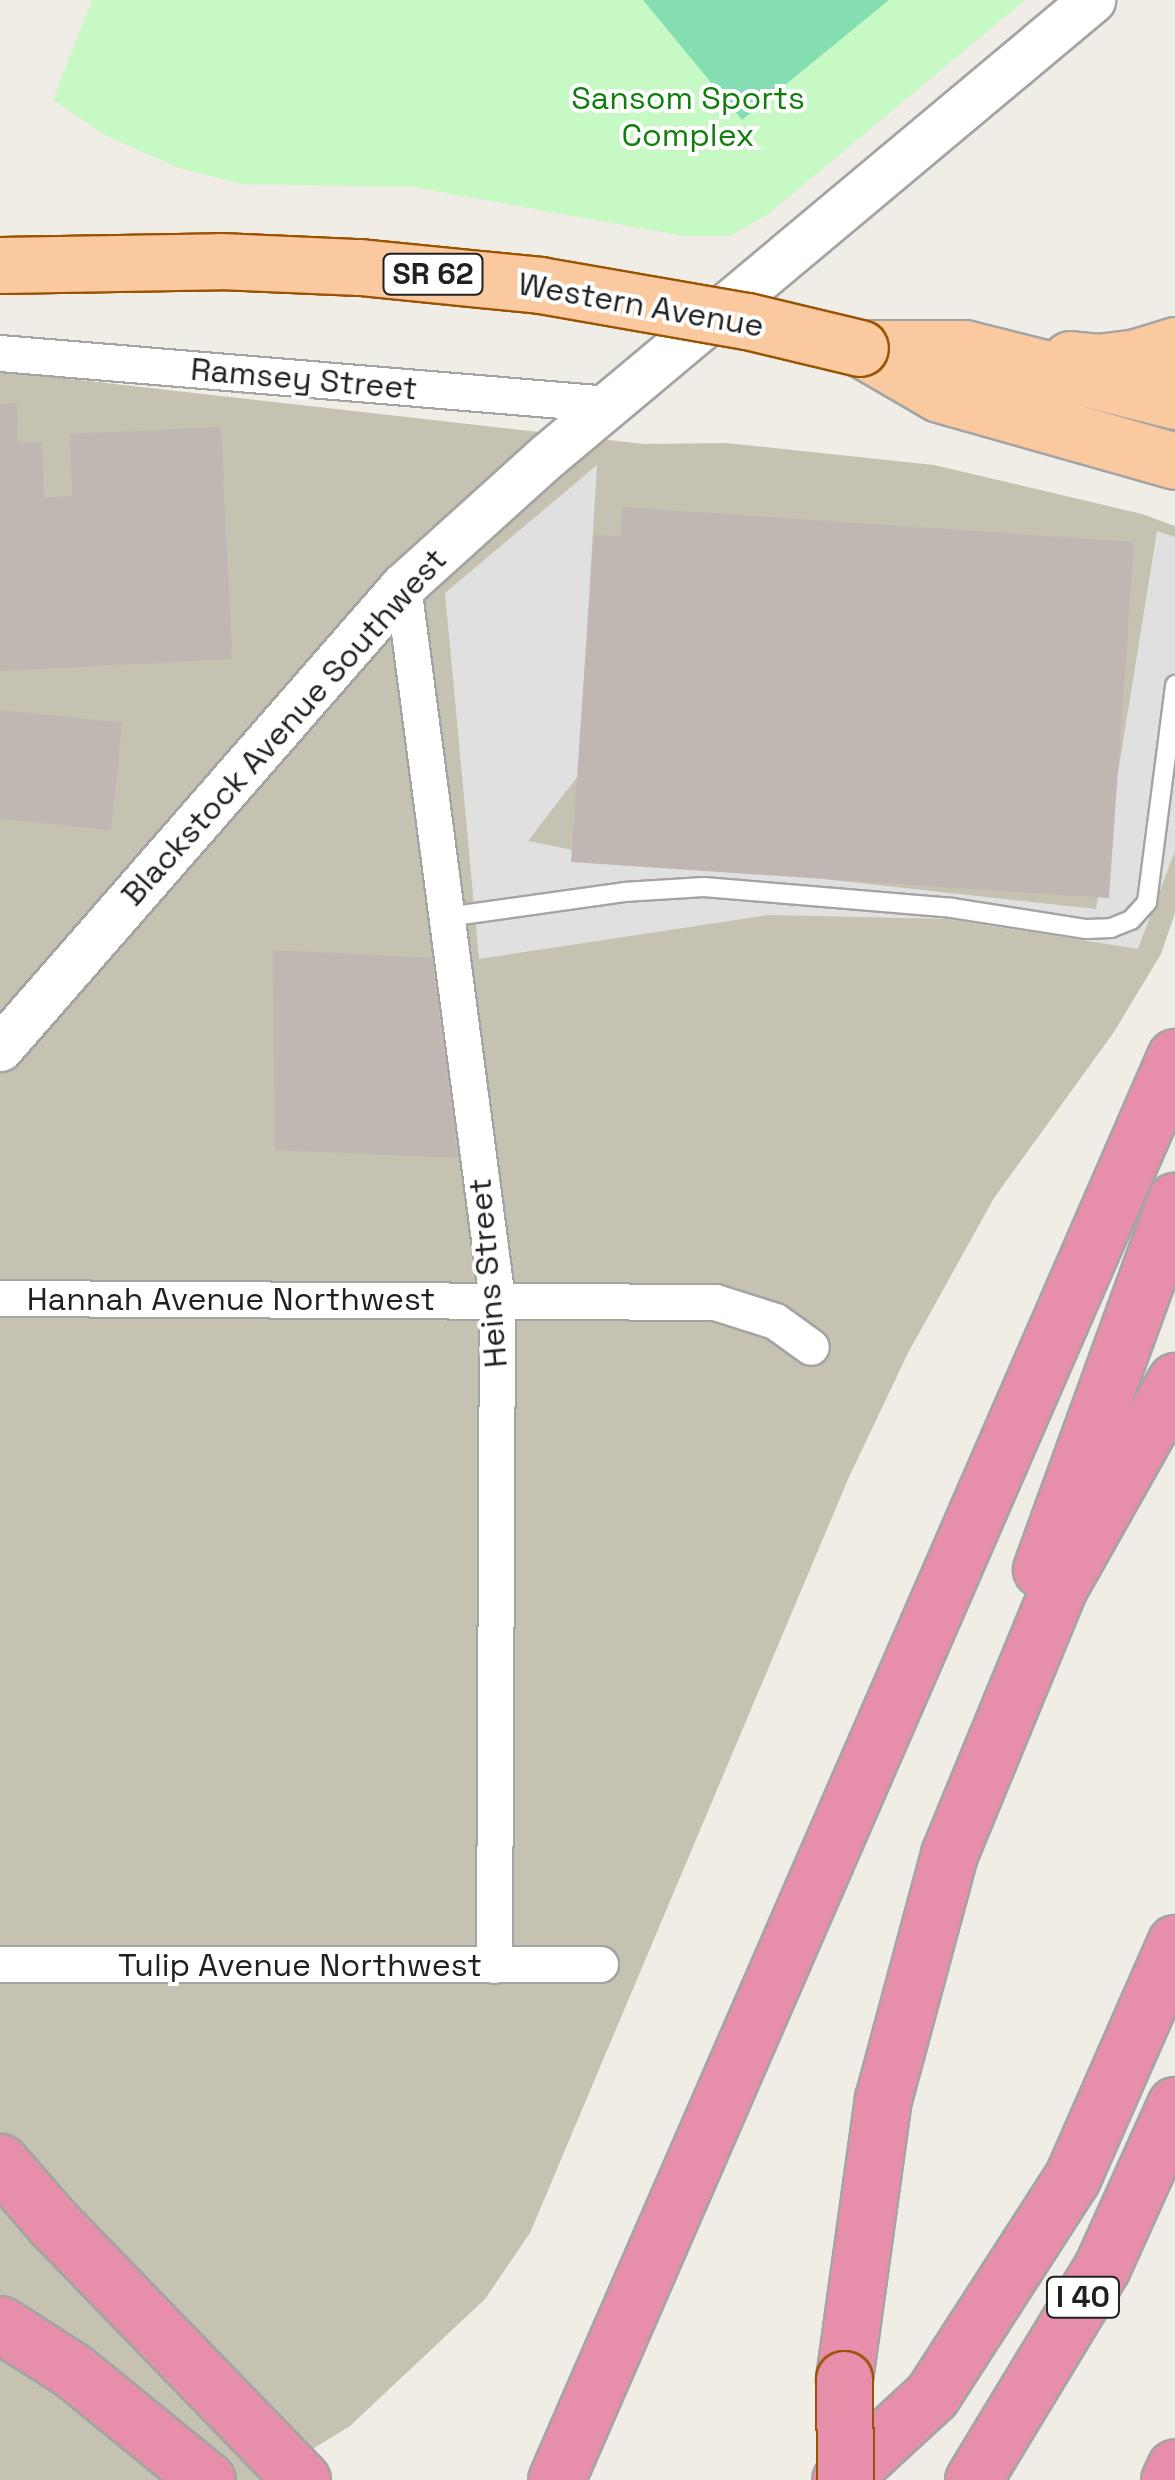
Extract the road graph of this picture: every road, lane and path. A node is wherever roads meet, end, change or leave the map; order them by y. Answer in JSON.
{"nodes":[{"id":1,"x":1092,"y":0,"type":"edge"},
{"id":2,"x":0,"y":266,"type":"edge"},
{"id":3,"x":1175,"y":345,"type":"edge"},
{"id":4,"x":860,"y":348,"type":"junction"},
{"id":5,"x":964,"y":348,"type":"junction"},
{"id":6,"x":0,"y":353,"type":"edge"},
{"id":7,"x":1175,"y":401,"type":"edge"},
{"id":8,"x":608,"y":404,"type":"junction"},
{"id":9,"x":1175,"y":461,"type":"edge"},
{"id":10,"x":404,"y":586,"type":"junction"},
{"id":11,"x":1175,"y":685,"type":"edge"},
{"id":12,"x":447,"y":917,"type":"junction"},
{"id":13,"x":0,"y":1048,"type":"edge"},
{"id":14,"x":1175,"y":1057,"type":"edge"},
{"id":15,"x":1175,"y":1201,"type":"edge"},
{"id":16,"x":0,"y":1298,"type":"edge"},
{"id":17,"x":497,"y":1300,"type":"junction"},
{"id":18,"x":812,"y":1347,"type":"dead end"},
{"id":19,"x":1175,"y":1381,"type":"edge"},
{"id":20,"x":949,"y":1854,"type":"junction"},
{"id":21,"x":1175,"y":1944,"type":"edge"},
{"id":22,"x":0,"y":1964,"type":"edge"},
{"id":23,"x":600,"y":1964,"type":"dead end"},
{"id":24,"x":494,"y":1965,"type":"junction"},
{"id":25,"x":1175,"y":2104,"type":"edge"},
{"id":26,"x":0,"y":2162,"type":"edge"},
{"id":27,"x":0,"y":2324,"type":"edge"},
{"id":28,"x":1175,"y":2467,"type":"edge"},
{"id":29,"x":556,"y":2479,"type":"edge"},
{"id":30,"x":207,"y":2480,"type":"edge"},
{"id":31,"x":302,"y":2480,"type":"edge"},
{"id":32,"x":842,"y":2480,"type":"edge"},
{"id":33,"x":973,"y":2480,"type":"edge"},
{"id":34,"x":1168,"y":2480,"type":"edge"}],
"edges":[{"from":1,"to":8,"type":"street","name":"Blackstock Avenue Southwest"},
{"from":2,"to":4,"type":"main road","name":"Western Avenue","number":"SR 62","bridge":true},
{"from":3,"to":5,"type":"main road"},
{"from":4,"to":5,"type":"main road","name":"Western Avenue","number":"SR 62"},
{"from":4,"to":9,"type":"main road","name":"Western Avenue","number":"SR 62"},
{"from":5,"to":7,"type":"main road","name":"Western Avenue","number":"SR 62"},
{"from":6,"to":8,"type":"street","name":"Ramsey Street"},
{"from":8,"to":10,"type":"street","name":"Blackstock Avenue Southwest"},
{"from":10,"to":12,"type":"street","name":"Heins Street"},
{"from":10,"to":13,"type":"street","name":"Blackstock Avenue Southwest"},
{"from":11,"to":12,"type":"lane"},
{"from":12,"to":17,"type":"street","name":"Heins Street"},
{"from":14,"to":29,"type":"highway"},
{"from":15,"to":20,"type":"highway"},
{"from":16,"to":17,"type":"street","name":"Hannah Avenue Northwest"},
{"from":17,"to":18,"type":"street","name":"Hannah Avenue Northwest"},
{"from":17,"to":24,"type":"street","name":"Heins Street"},
{"from":19,"to":20,"type":"highway"},
{"from":20,"to":32,"type":"highway","bridge":true},
{"from":21,"to":32,"type":"highway"},
{"from":22,"to":24,"type":"street","name":"Tulip Avenue Northwest"},
{"from":23,"to":24,"type":"street","name":"Tulip Avenue Northwest"},
{"from":25,"to":33,"type":"highway","number":"I 40"},
{"from":26,"to":31,"type":"highway"},
{"from":27,"to":30,"type":"highway"},
{"from":28,"to":34,"type":"highway"}]}
